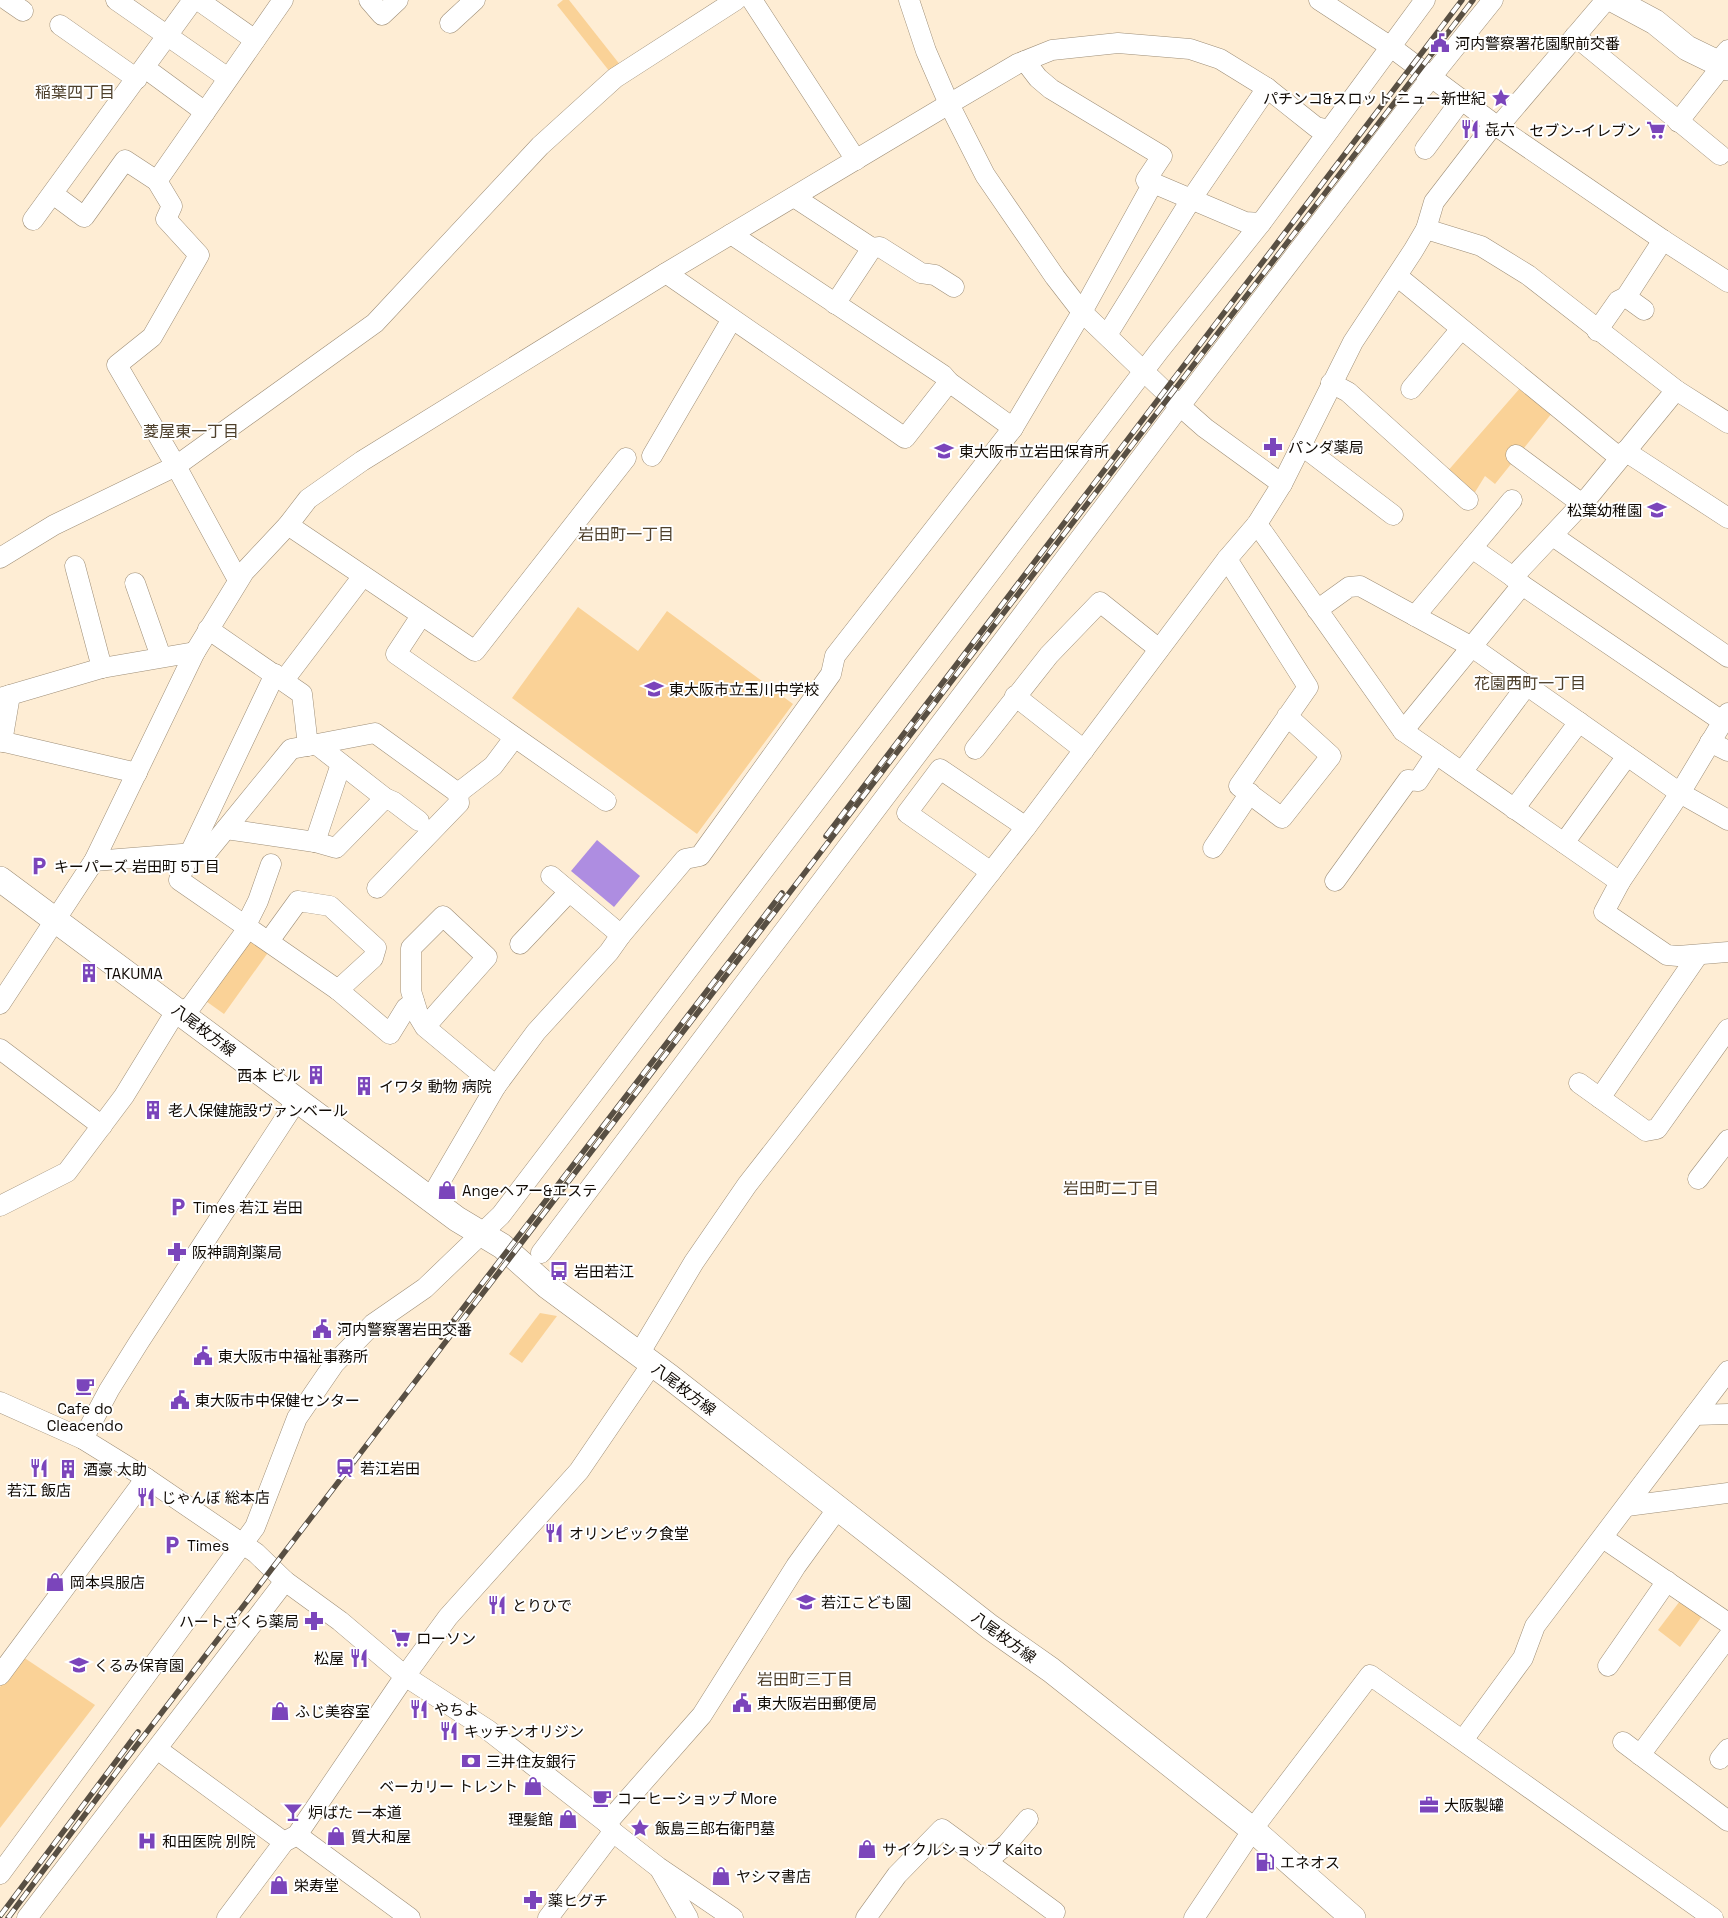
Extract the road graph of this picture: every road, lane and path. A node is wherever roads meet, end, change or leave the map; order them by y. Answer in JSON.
{"nodes":[{"id":1,"x":116,"y":0,"type":"edge"},
{"id":2,"x":193,"y":0,"type":"edge"},
{"id":3,"x":198,"y":0,"type":"edge"},
{"id":4,"x":283,"y":0,"type":"edge"},
{"id":5,"x":369,"y":0,"type":"edge"},
{"id":6,"x":398,"y":0,"type":"edge"},
{"id":7,"x":475,"y":0,"type":"edge"},
{"id":8,"x":736,"y":0,"type":"edge"},
{"id":9,"x":752,"y":0,"type":"edge"},
{"id":10,"x":908,"y":0,"type":"edge"},
{"id":11,"x":1319,"y":0,"type":"edge"},
{"id":12,"x":1425,"y":0,"type":"edge"},
{"id":13,"x":1493,"y":0,"type":"edge"},
{"id":14,"x":1606,"y":0,"type":"edge"},
{"id":15,"x":1614,"y":0,"type":"edge"},
{"id":16,"x":450,"y":23,"type":"dead end"},
{"id":17,"x":60,"y":26,"type":"dead end"},
{"id":18,"x":168,"y":35,"type":"junction"},
{"id":19,"x":1575,"y":36,"type":"junction"},
{"id":20,"x":255,"y":40,"type":"junction"},
{"id":21,"x":1391,"y":47,"type":"junction"},
{"id":22,"x":1025,"y":61,"type":"junction"},
{"id":23,"x":1724,"y":62,"type":"edge"},
{"id":24,"x":141,"y":73,"type":"junction"},
{"id":25,"x":1432,"y":76,"type":"junction"},
{"id":26,"x":228,"y":78,"type":"junction"},
{"id":27,"x":1267,"y":88,"type":"junction"},
{"id":28,"x":1462,"y":98,"type":"junction"},
{"id":29,"x":949,"y":104,"type":"junction"},
{"id":30,"x":205,"y":112,"type":"junction"},
{"id":31,"x":1678,"y":122,"type":"junction"},
{"id":32,"x":1496,"y":125,"type":"junction"},
{"id":33,"x":1329,"y":130,"type":"junction"},
{"id":34,"x":1425,"y":149,"type":"dead end"},
{"id":35,"x":1720,"y":155,"type":"dead end"},
{"id":36,"x":856,"y":160,"type":"junction"},
{"id":37,"x":158,"y":181,"type":"junction"},
{"id":38,"x":1153,"y":182,"type":"junction"},
{"id":39,"x":53,"y":194,"type":"junction"},
{"id":40,"x":794,"y":197,"type":"junction"},
{"id":41,"x":1192,"y":198,"type":"junction"},
{"id":42,"x":33,"y":220,"type":"dead end"},
{"id":43,"x":1260,"y":223,"type":"junction"},
{"id":44,"x":1426,"y":230,"type":"junction"},
{"id":45,"x":731,"y":234,"type":"junction"},
{"id":46,"x":1663,"y":240,"type":"junction"},
{"id":47,"x":872,"y":248,"type":"junction"},
{"id":48,"x":666,"y":273,"type":"junction"},
{"id":49,"x":1397,"y":276,"type":"junction"},
{"id":50,"x":1728,"y":282,"type":"edge"},
{"id":51,"x":954,"y":288,"type":"dead end"},
{"id":52,"x":1626,"y":297,"type":"junction"},
{"id":53,"x":835,"y":304,"type":"junction"},
{"id":54,"x":1644,"y":310,"type":"dead end"},
{"id":55,"x":1082,"y":312,"type":"junction"},
{"id":56,"x":732,"y":319,"type":"junction"},
{"id":57,"x":1461,"y":329,"type":"junction"},
{"id":58,"x":1597,"y":331,"type":"junction"},
{"id":59,"x":1107,"y":335,"type":"junction"},
{"id":60,"x":1144,"y":372,"type":"junction"},
{"id":61,"x":949,"y":382,"type":"junction"},
{"id":62,"x":1331,"y":383,"type":"junction"},
{"id":63,"x":1411,"y":389,"type":"dead end"},
{"id":64,"x":1676,"y":390,"type":"junction"},
{"id":65,"x":1180,"y":406,"type":"junction"},
{"id":66,"x":1728,"y":423,"type":"edge"},
{"id":67,"x":1013,"y":428,"type":"junction"},
{"id":68,"x":1301,"y":445,"type":"junction"},
{"id":69,"x":1623,"y":454,"type":"junction"},
{"id":70,"x":1516,"y":455,"type":"dead end"},
{"id":71,"x":652,"y":456,"type":"dead end"},
{"id":72,"x":626,"y":458,"type":"dead end"},
{"id":73,"x":176,"y":466,"type":"junction"},
{"id":74,"x":1282,"y":484,"type":"junction"},
{"id":75,"x":1468,"y":500,"type":"dead end"},
{"id":76,"x":1512,"y":500,"type":"dead end"},
{"id":77,"x":1582,"y":504,"type":"junction"},
{"id":78,"x":1393,"y":515,"type":"dead end"},
{"id":79,"x":1728,"y":518,"type":"edge"},
{"id":80,"x":1257,"y":524,"type":"junction"},
{"id":81,"x":288,"y":525,"type":"junction"},
{"id":82,"x":1552,"y":536,"type":"junction"},
{"id":83,"x":1472,"y":548,"type":"junction"},
{"id":84,"x":0,"y":558,"type":"edge"},
{"id":85,"x":1227,"y":559,"type":"junction"},
{"id":86,"x":75,"y":566,"type":"dead end"},
{"id":87,"x":363,"y":576,"type":"junction"},
{"id":88,"x":238,"y":580,"type":"junction"},
{"id":89,"x":1518,"y":581,"type":"junction"},
{"id":90,"x":135,"y":583,"type":"dead end"},
{"id":91,"x":1317,"y":610,"type":"junction"},
{"id":92,"x":421,"y":616,"type":"junction"},
{"id":93,"x":1415,"y":616,"type":"junction"},
{"id":94,"x":208,"y":629,"type":"junction"},
{"id":95,"x":1472,"y":647,"type":"junction"},
{"id":96,"x":1159,"y":649,"type":"junction"},
{"id":97,"x":195,"y":652,"type":"junction"},
{"id":98,"x":161,"y":657,"type":"junction"},
{"id":99,"x":1728,"y":658,"type":"edge"},
{"id":100,"x":102,"y":668,"type":"junction"},
{"id":101,"x":280,"y":677,"type":"junction"},
{"id":102,"x":1527,"y":685,"type":"junction"},
{"id":103,"x":5,"y":696,"type":"edge"},
{"id":104,"x":1014,"y":696,"type":"junction"},
{"id":105,"x":1287,"y":716,"type":"junction"},
{"id":106,"x":1725,"y":717,"type":"edge"},
{"id":107,"x":1580,"y":722,"type":"junction"},
{"id":108,"x":1403,"y":731,"type":"junction"},
{"id":109,"x":1,"y":742,"type":"edge"},
{"id":110,"x":511,"y":742,"type":"dead end"},
{"id":111,"x":1710,"y":742,"type":"junction"},
{"id":112,"x":312,"y":745,"type":"junction"},
{"id":113,"x":975,"y":748,"type":"dead end"},
{"id":114,"x":1084,"y":750,"type":"junction"},
{"id":115,"x":1728,"y":751,"type":"edge"},
{"id":116,"x":1436,"y":754,"type":"junction"},
{"id":117,"x":1627,"y":756,"type":"junction"},
{"id":118,"x":341,"y":764,"type":"junction"},
{"id":119,"x":1462,"y":772,"type":"junction"},
{"id":120,"x":137,"y":773,"type":"junction"},
{"id":121,"x":458,"y":793,"type":"junction"},
{"id":122,"x":1680,"y":793,"type":"junction"},
{"id":123,"x":1250,"y":794,"type":"junction"},
{"id":124,"x":385,"y":798,"type":"junction"},
{"id":125,"x":606,"y":802,"type":"dead end"},
{"id":126,"x":1514,"y":809,"type":"junction"},
{"id":127,"x":1728,"y":820,"type":"edge"},
{"id":128,"x":418,"y":821,"type":"dead end"},
{"id":129,"x":226,"y":828,"type":"junction"},
{"id":130,"x":1026,"y":828,"type":"junction"},
{"id":131,"x":315,"y":842,"type":"junction"},
{"id":132,"x":1564,"y":843,"type":"junction"},
{"id":133,"x":1213,"y":848,"type":"dead end"},
{"id":134,"x":188,"y":855,"type":"junction"},
{"id":135,"x":94,"y":861,"type":"junction"},
{"id":136,"x":271,"y":864,"type":"dead end"},
{"id":137,"x":991,"y":872,"type":"junction"},
{"id":138,"x":551,"y":876,"type":"dead end"},
{"id":139,"x":0,"y":879,"type":"edge"},
{"id":140,"x":1335,"y":881,"type":"dead end"},
{"id":141,"x":1620,"y":882,"type":"junction"},
{"id":142,"x":377,"y":888,"type":"dead end"},
{"id":143,"x":569,"y":892,"type":"junction"},
{"id":144,"x":55,"y":921,"type":"junction"},
{"id":145,"x":248,"y":926,"type":"junction"},
{"id":146,"x":621,"y":934,"type":"junction"},
{"id":147,"x":269,"y":941,"type":"junction"},
{"id":148,"x":520,"y":944,"type":"dead end"},
{"id":149,"x":1728,"y":952,"type":"edge"},
{"id":150,"x":1698,"y":955,"type":"junction"},
{"id":151,"x":338,"y":990,"type":"junction"},
{"id":152,"x":414,"y":1002,"type":"junction"},
{"id":153,"x":0,"y":1004,"type":"edge"},
{"id":154,"x":181,"y":1013,"type":"junction"},
{"id":155,"x":425,"y":1027,"type":"junction"},
{"id":156,"x":1728,"y":1029,"type":"edge"},
{"id":157,"x":0,"y":1049,"type":"edge"},
{"id":158,"x":1579,"y":1083,"type":"dead end"},
{"id":159,"x":496,"y":1086,"type":"junction"},
{"id":160,"x":1600,"y":1098,"type":"junction"},
{"id":161,"x":297,"y":1100,"type":"junction"},
{"id":162,"x":102,"y":1126,"type":"junction"},
{"id":163,"x":1728,"y":1140,"type":"edge"},
{"id":164,"x":1721,"y":1162,"type":"edge"},
{"id":165,"x":1698,"y":1179,"type":"dead end"},
{"id":166,"x":430,"y":1199,"type":"junction"},
{"id":167,"x":0,"y":1206,"type":"edge"},
{"id":168,"x":483,"y":1234,"type":"junction"},
{"id":169,"x":541,"y":1253,"type":"dead end"},
{"id":170,"x":646,"y":1359,"type":"junction"},
{"id":171,"x":1728,"y":1371,"type":"edge"},
{"id":172,"x":0,"y":1402,"type":"edge"},
{"id":173,"x":1695,"y":1414,"type":"junction"},
{"id":174,"x":1728,"y":1414,"type":"edge"},
{"id":175,"x":83,"y":1439,"type":"junction"},
{"id":176,"x":146,"y":1478,"type":"junction"},
{"id":177,"x":1728,"y":1493,"type":"edge"},
{"id":178,"x":1627,"y":1506,"type":"junction"},
{"id":179,"x":838,"y":1508,"type":"junction"},
{"id":180,"x":1603,"y":1538,"type":"junction"},
{"id":181,"x":243,"y":1545,"type":"junction"},
{"id":182,"x":286,"y":1581,"type":"junction"},
{"id":183,"x":1667,"y":1581,"type":"junction"},
{"id":184,"x":1728,"y":1623,"type":"edge"},
{"id":185,"x":1728,"y":1637,"type":"edge"},
{"id":186,"x":1608,"y":1666,"type":"dead end"},
{"id":187,"x":0,"y":1674,"type":"edge"},
{"id":188,"x":405,"y":1676,"type":"junction"},
{"id":189,"x":1463,"y":1740,"type":"junction"},
{"id":190,"x":1623,"y":1742,"type":"dead end"},
{"id":191,"x":157,"y":1749,"type":"junction"},
{"id":192,"x":1640,"y":1755,"type":"junction"},
{"id":193,"x":1028,"y":1819,"type":"dead end"},
{"id":194,"x":1728,"y":1821,"type":"edge"},
{"id":195,"x":610,"y":1828,"type":"junction"},
{"id":196,"x":1253,"y":1830,"type":"junction"},
{"id":197,"x":290,"y":1839,"type":"junction"},
{"id":198,"x":986,"y":1862,"type":"junction"},
{"id":199,"x":658,"y":1867,"type":"junction"},
{"id":200,"x":0,"y":1874,"type":"edge"},
{"id":201,"x":1055,"y":1912,"type":"dead end"},
{"id":202,"x":27,"y":1918,"type":"edge"},
{"id":203,"x":227,"y":1918,"type":"edge"},
{"id":204,"x":410,"y":1918,"type":"edge"},
{"id":205,"x":548,"y":1918,"type":"edge"},
{"id":206,"x":688,"y":1918,"type":"edge"},
{"id":207,"x":734,"y":1918,"type":"edge"},
{"id":208,"x":866,"y":1918,"type":"edge"},
{"id":209,"x":1194,"y":1918,"type":"edge"},
{"id":210,"x":1354,"y":1918,"type":"edge"},
{"id":211,"x":1713,"y":1918,"type":"edge"}],
"edges":[{"from":1,"to":18,"type":"street"},
{"from":2,"to":18,"type":"street"},
{"from":3,"to":20,"type":"street"},
{"from":4,"to":20,"type":"street"},
{"from":5,"to":6,"type":"street"},
{"from":7,"to":16,"type":"street"},
{"from":8,"to":73,"type":"street"},
{"from":9,"to":36,"type":"street"},
{"from":10,"to":29,"type":"street"},
{"from":11,"to":21,"type":"street"},
{"from":12,"to":21,"type":"street"},
{"from":13,"to":25,"type":"street"},
{"from":14,"to":19,"type":"street"},
{"from":15,"to":23,"type":"main road"},
{"from":17,"to":24,"type":"street"},
{"from":18,"to":24,"type":"street"},
{"from":18,"to":26,"type":"street"},
{"from":19,"to":31,"type":"street"},
{"from":19,"to":32,"type":"street"},
{"from":20,"to":26,"type":"street"},
{"from":21,"to":25,"type":"street"},
{"from":21,"to":33,"type":"street"},
{"from":22,"to":27,"type":"street"},
{"from":22,"to":29,"type":"street"},
{"from":22,"to":38,"type":"street"},
{"from":23,"to":31,"type":"street"},
{"from":24,"to":30,"type":"street"},
{"from":24,"to":39,"type":"street"},
{"from":25,"to":28,"type":"street"},
{"from":25,"to":65,"type":"street"},
{"from":26,"to":30,"type":"street"},
{"from":27,"to":33,"type":"street"},
{"from":27,"to":41,"type":"street"},
{"from":28,"to":32,"type":"street"},
{"from":28,"to":34,"type":"street"},
{"from":29,"to":36,"type":"street"},
{"from":29,"to":55,"type":"street"},
{"from":30,"to":37,"type":"street"},
{"from":31,"to":35,"type":"street"},
{"from":32,"to":44,"type":"street"},
{"from":32,"to":46,"type":"street"},
{"from":33,"to":43,"type":"street"},
{"from":36,"to":40,"type":"street"},
{"from":37,"to":39,"type":"street"},
{"from":37,"to":73,"type":"street"},
{"from":38,"to":41,"type":"street"},
{"from":38,"to":55,"type":"street"},
{"from":39,"to":42,"type":"street"},
{"from":40,"to":45,"type":"street"},
{"from":40,"to":47,"type":"street"},
{"from":41,"to":43,"type":"street"},
{"from":41,"to":59,"type":"street"},
{"from":43,"to":60,"type":"street"},
{"from":44,"to":49,"type":"street"},
{"from":44,"to":58,"type":"street"},
{"from":45,"to":48,"type":"street"},
{"from":45,"to":53,"type":"street"},
{"from":46,"to":50,"type":"street"},
{"from":46,"to":52,"type":"street"},
{"from":47,"to":51,"type":"street"},
{"from":47,"to":53,"type":"street"},
{"from":48,"to":56,"type":"street"},
{"from":48,"to":81,"type":"street"},
{"from":49,"to":57,"type":"street"},
{"from":49,"to":62,"type":"street"},
{"from":52,"to":54,"type":"street"},
{"from":52,"to":58,"type":"street"},
{"from":53,"to":61,"type":"street"},
{"from":55,"to":59,"type":"street"},
{"from":55,"to":67,"type":"street"},
{"from":56,"to":61,"type":"street"},
{"from":56,"to":71,"type":"street"},
{"from":57,"to":63,"type":"street"},
{"from":57,"to":69,"type":"street"},
{"from":58,"to":64,"type":"street"},
{"from":59,"to":60,"type":"street"},
{"from":60,"to":65,"type":"street"},
{"from":60,"to":168,"type":"street"},
{"from":61,"to":67,"type":"street"},
{"from":62,"to":68,"type":"street"},
{"from":62,"to":75,"type":"street"},
{"from":64,"to":66,"type":"street"},
{"from":64,"to":69,"type":"street"},
{"from":65,"to":74,"type":"street"},
{"from":65,"to":169,"type":"street"},
{"from":67,"to":146,"type":"street"},
{"from":68,"to":74,"type":"street"},
{"from":68,"to":78,"type":"street"},
{"from":69,"to":77,"type":"street"},
{"from":69,"to":79,"type":"street"},
{"from":70,"to":77,"type":"street"},
{"from":72,"to":92,"type":"street"},
{"from":73,"to":84,"type":"street"},
{"from":73,"to":88,"type":"street"},
{"from":74,"to":80,"type":"street"},
{"from":76,"to":83,"type":"street"},
{"from":77,"to":82,"type":"street"},
{"from":80,"to":85,"type":"street"},
{"from":80,"to":91,"type":"street"},
{"from":81,"to":87,"type":"street"},
{"from":81,"to":88,"type":"street"},
{"from":82,"to":89,"type":"street"},
{"from":82,"to":99,"type":"street"},
{"from":83,"to":89,"type":"street"},
{"from":83,"to":93,"type":"street"},
{"from":85,"to":96,"type":"street"},
{"from":85,"to":105,"type":"street"},
{"from":86,"to":100,"type":"street"},
{"from":87,"to":92,"type":"street"},
{"from":87,"to":101,"type":"street"},
{"from":88,"to":94,"type":"street"},
{"from":89,"to":95,"type":"street"},
{"from":89,"to":106,"type":"street"},
{"from":90,"to":98,"type":"street"},
{"from":91,"to":93,"type":"street"},
{"from":91,"to":108,"type":"street"},
{"from":92,"to":125,"type":"street"},
{"from":93,"to":95,"type":"street"},
{"from":94,"to":97,"type":"street"},
{"from":94,"to":101,"type":"street"},
{"from":95,"to":102,"type":"street"},
{"from":95,"to":108,"type":"street"},
{"from":96,"to":104,"type":"street"},
{"from":96,"to":114,"type":"street"},
{"from":97,"to":98,"type":"street"},
{"from":97,"to":120,"type":"street"},
{"from":98,"to":100,"type":"street"},
{"from":100,"to":103,"type":"street"},
{"from":101,"to":112,"type":"street"},
{"from":101,"to":134,"type":"street"},
{"from":102,"to":107,"type":"street"},
{"from":102,"to":119,"type":"street"},
{"from":103,"to":109,"type":"street"},
{"from":104,"to":113,"type":"street"},
{"from":104,"to":114,"type":"street"},
{"from":105,"to":123,"type":"street"},
{"from":105,"to":123,"type":"street"},
{"from":106,"to":111,"type":"street"},
{"from":107,"to":117,"type":"street"},
{"from":107,"to":126,"type":"street"},
{"from":108,"to":116,"type":"street"},
{"from":109,"to":120,"type":"street"},
{"from":110,"to":121,"type":"street"},
{"from":111,"to":115,"type":"street"},
{"from":111,"to":122,"type":"street"},
{"from":112,"to":118,"type":"street"},
{"from":112,"to":121,"type":"street"},
{"from":112,"to":129,"type":"street"},
{"from":114,"to":130,"type":"street"},
{"from":116,"to":119,"type":"street"},
{"from":116,"to":140,"type":"street"},
{"from":117,"to":122,"type":"street"},
{"from":117,"to":132,"type":"street"},
{"from":118,"to":124,"type":"street"},
{"from":118,"to":131,"type":"street"},
{"from":119,"to":126,"type":"street"},
{"from":120,"to":135,"type":"street"},
{"from":121,"to":142,"type":"street"},
{"from":122,"to":127,"type":"street"},
{"from":122,"to":141,"type":"street"},
{"from":123,"to":133,"type":"street"},
{"from":124,"to":128,"type":"street"},
{"from":124,"to":131,"type":"street"},
{"from":126,"to":132,"type":"street"},
{"from":129,"to":131,"type":"street"},
{"from":129,"to":134,"type":"street"},
{"from":130,"to":137,"type":"street"},
{"from":130,"to":137,"type":"street"},
{"from":132,"to":141,"type":"street"},
{"from":134,"to":135,"type":"street"},
{"from":134,"to":145,"type":"street"},
{"from":135,"to":144,"type":"street"},
{"from":136,"to":145,"type":"street"},
{"from":137,"to":170,"type":"street"},
{"from":138,"to":143,"type":"street"},
{"from":139,"to":144,"type":"main road","name":"八尾枚方線"},
{"from":141,"to":150,"type":"street"},
{"from":143,"to":146,"type":"street"},
{"from":143,"to":148,"type":"street"},
{"from":144,"to":153,"type":"street"},
{"from":144,"to":154,"type":"main road","name":"八尾枚方線"},
{"from":145,"to":147,"type":"street"},
{"from":145,"to":154,"type":"street"},
{"from":146,"to":159,"type":"street"},
{"from":147,"to":151,"type":"street"},
{"from":147,"to":151,"type":"street"},
{"from":149,"to":150,"type":"street"},
{"from":150,"to":160,"type":"street"},
{"from":151,"to":152,"type":"street"},
{"from":152,"to":155,"type":"street"},
{"from":152,"to":155,"type":"street"},
{"from":154,"to":161,"type":"main road","name":"八尾枚方線"},
{"from":154,"to":162,"type":"street"},
{"from":155,"to":159,"type":"street"},
{"from":156,"to":160,"type":"street"},
{"from":157,"to":162,"type":"street"},
{"from":158,"to":160,"type":"street"},
{"from":159,"to":166,"type":"street"},
{"from":161,"to":166,"type":"main road","name":"八尾枚方線"},
{"from":161,"to":175,"type":"street"},
{"from":162,"to":167,"type":"street"},
{"from":163,"to":164,"type":"street"},
{"from":164,"to":165,"type":"street"},
{"from":166,"to":168,"type":"main road","name":"八尾枚方線"},
{"from":168,"to":170,"type":"main road","name":"八尾枚方線"},
{"from":168,"to":181,"type":"street"},
{"from":170,"to":179,"type":"main road","name":"八尾枚方線"},
{"from":170,"to":188,"type":"street"},
{"from":171,"to":173,"type":"street"},
{"from":172,"to":175,"type":"street"},
{"from":173,"to":174,"type":"street"},
{"from":173,"to":178,"type":"street"},
{"from":175,"to":176,"type":"street"},
{"from":176,"to":181,"type":"street"},
{"from":176,"to":187,"type":"street"},
{"from":177,"to":178,"type":"street"},
{"from":178,"to":180,"type":"street"},
{"from":179,"to":195,"type":"street"},
{"from":179,"to":196,"type":"main road","name":"八尾枚方線"},
{"from":180,"to":183,"type":"street"},
{"from":180,"to":189,"type":"street"},
{"from":181,"to":182,"type":"street"},
{"from":181,"to":200,"type":"street"},
{"from":182,"to":188,"type":"street"},
{"from":182,"to":191,"type":"street"},
{"from":183,"to":184,"type":"street"},
{"from":183,"to":186,"type":"street"},
{"from":185,"to":192,"type":"street"},
{"from":188,"to":195,"type":"street"},
{"from":188,"to":197,"type":"street"},
{"from":189,"to":196,"type":"street"},
{"from":189,"to":211,"type":"street"},
{"from":190,"to":192,"type":"street"},
{"from":191,"to":197,"type":"street"},
{"from":191,"to":202,"type":"street"},
{"from":192,"to":194,"type":"street"},
{"from":193,"to":198,"type":"street"},
{"from":195,"to":199,"type":"street"},
{"from":195,"to":205,"type":"street"},
{"from":196,"to":209,"type":"street"},
{"from":196,"to":210,"type":"main road","name":"八尾枚方線"},
{"from":197,"to":203,"type":"street"},
{"from":197,"to":204,"type":"street"},
{"from":198,"to":201,"type":"street"},
{"from":198,"to":208,"type":"street"},
{"from":199,"to":206,"type":"street"},
{"from":199,"to":207,"type":"street"}]}
